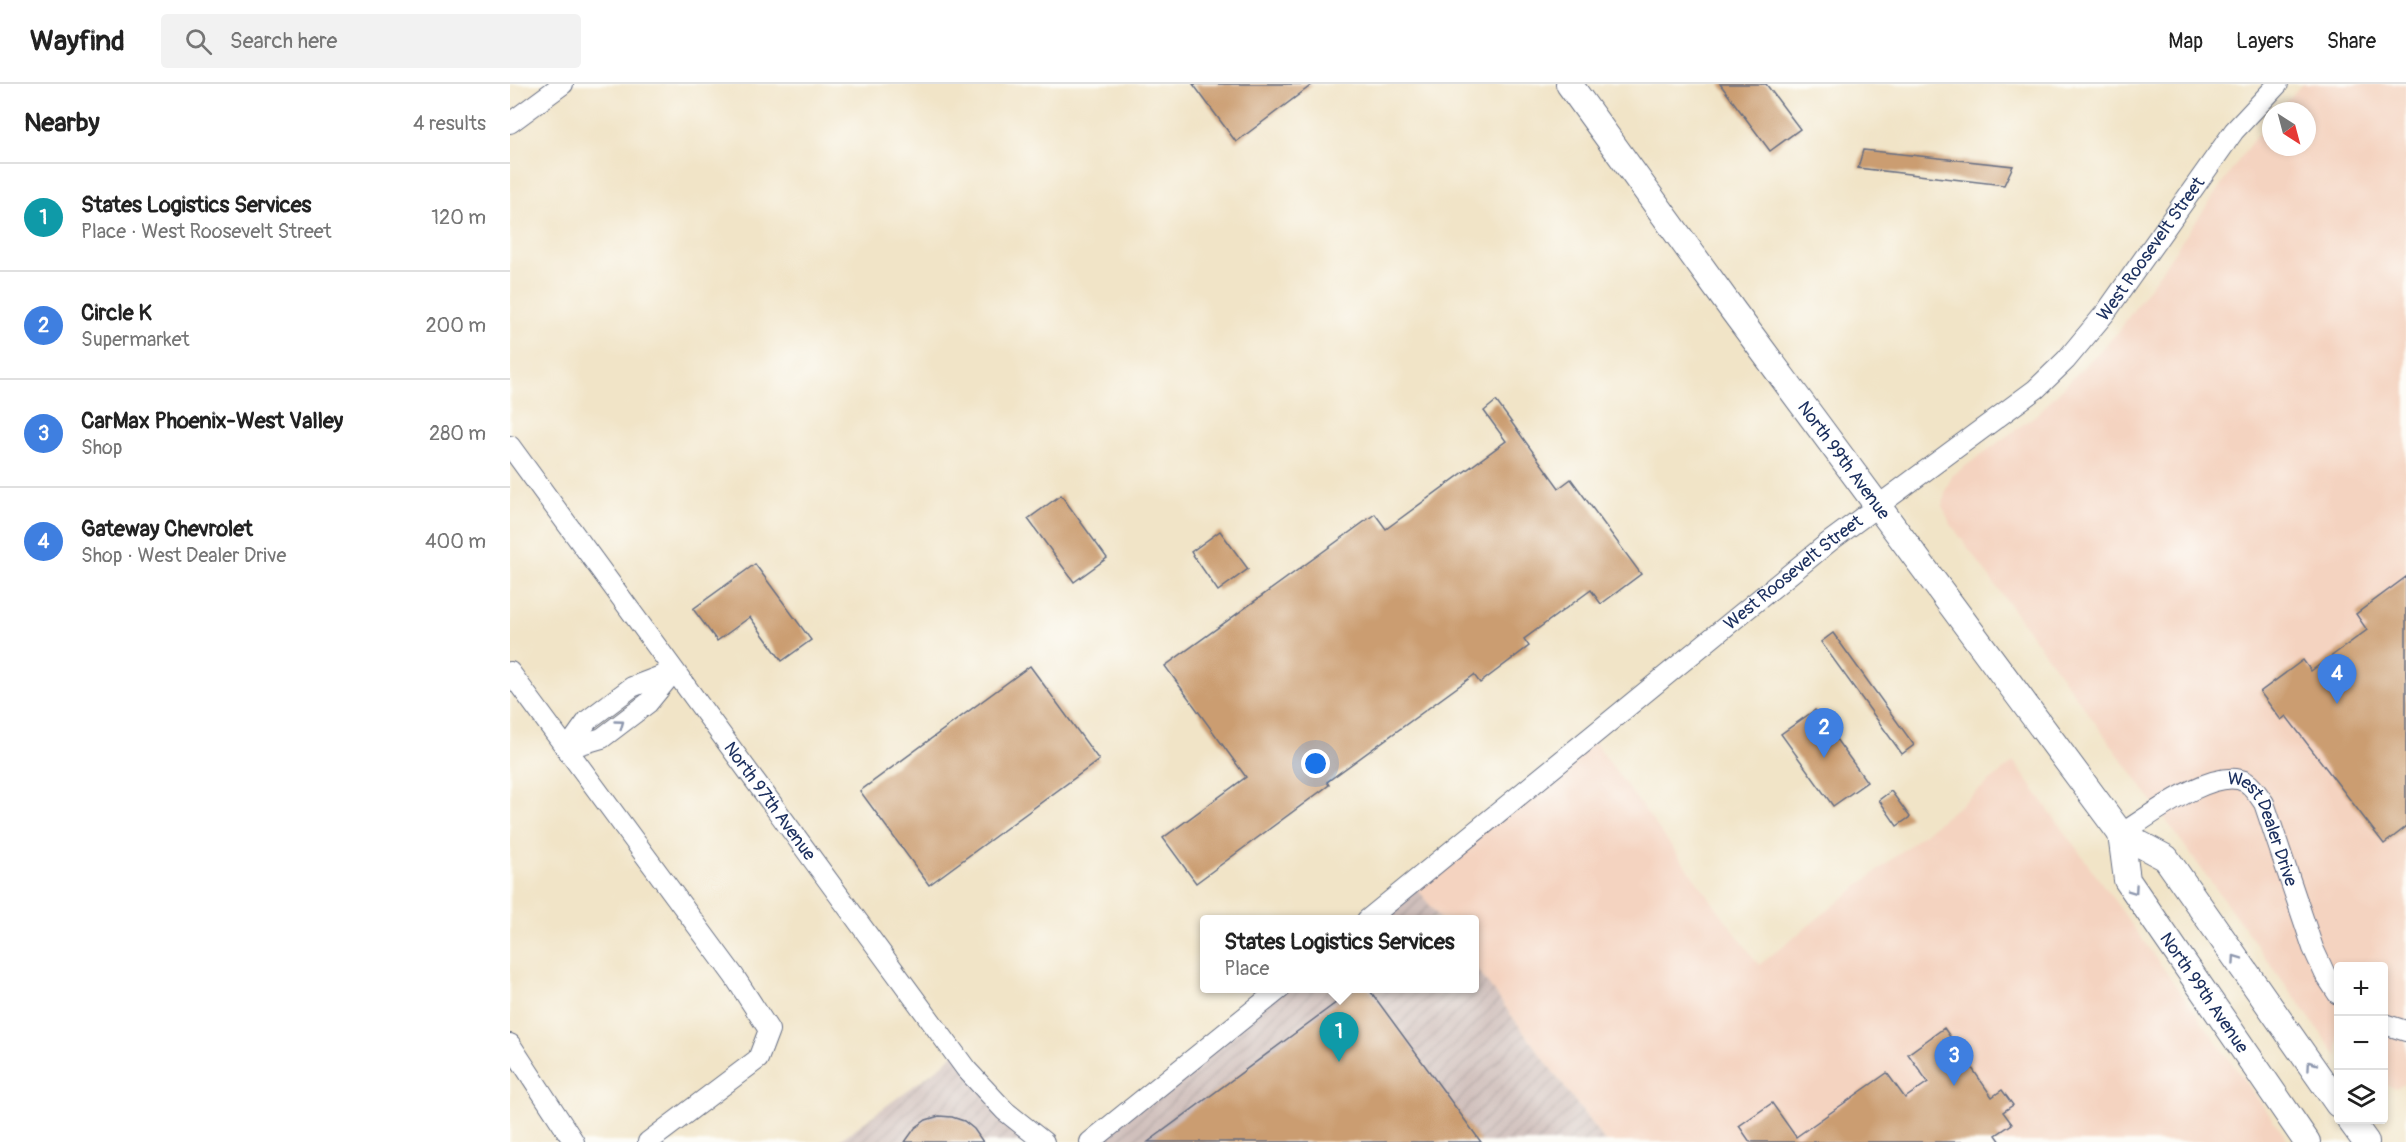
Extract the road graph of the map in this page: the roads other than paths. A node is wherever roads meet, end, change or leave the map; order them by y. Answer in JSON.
{"nodes":[{"id":1,"x":563,"y":84,"type":"edge"},
{"id":2,"x":1569,"y":84,"type":"edge"},
{"id":3,"x":2278,"y":84,"type":"edge"},
{"id":4,"x":510,"y":123,"type":"edge"},
{"id":5,"x":510,"y":446,"type":"edge"},
{"id":6,"x":1878,"y":506,"type":"junction"},
{"id":7,"x":674,"y":671,"type":"junction"},
{"id":8,"x":510,"y":672,"type":"edge"},
{"id":9,"x":568,"y":748,"type":"junction"},
{"id":10,"x":2121,"y":834,"type":"junction"},
{"id":11,"x":1373,"y":915,"type":"edge"},
{"id":12,"x":2334,"y":988,"type":"edge"},
{"id":13,"x":1275,"y":993,"type":"edge"},
{"id":14,"x":2388,"y":1025,"type":"edge"},
{"id":15,"x":2406,"y":1031,"type":"edge"},
{"id":16,"x":510,"y":1044,"type":"edge"},
{"id":17,"x":2334,"y":1098,"type":"edge"},
{"id":18,"x":2353,"y":1124,"type":"edge"},
{"id":19,"x":574,"y":1142,"type":"edge"},
{"id":20,"x":648,"y":1142,"type":"edge"},
{"id":21,"x":1044,"y":1142,"type":"edge"},
{"id":22,"x":1090,"y":1142,"type":"edge"},
{"id":23,"x":2307,"y":1142,"type":"edge"},
{"id":24,"x":2366,"y":1142,"type":"edge"}],
"edges":[{"from":1,"to":4,"type":"street"},
{"from":2,"to":6,"type":"main road","name":"North 99th Avenue"},
{"from":3,"to":6,"type":"street","name":"West Roosevelt Street"},
{"from":5,"to":7,"type":"street","name":"North 97th Avenue"},
{"from":6,"to":10,"type":"main road","name":"North 99th Avenue"},
{"from":6,"to":11,"type":"street","name":"West Roosevelt Street"},
{"from":7,"to":9,"type":"street"},
{"from":7,"to":21,"type":"street","name":"North 97th Avenue"},
{"from":8,"to":9,"type":"street"},
{"from":9,"to":20,"type":"street"},
{"from":10,"to":12,"type":"street","name":"West Dealer Drive"},
{"from":17,"to":10,"type":"main road","name":"North 99th Avenue","one_way":true},
{"from":10,"to":23,"type":"main road","name":"North 99th Avenue","one_way":true},
{"from":13,"to":22,"type":"street"},
{"from":14,"to":15,"type":"street"},
{"from":16,"to":19,"type":"street"},
{"from":18,"to":24,"type":"main road"}]}
